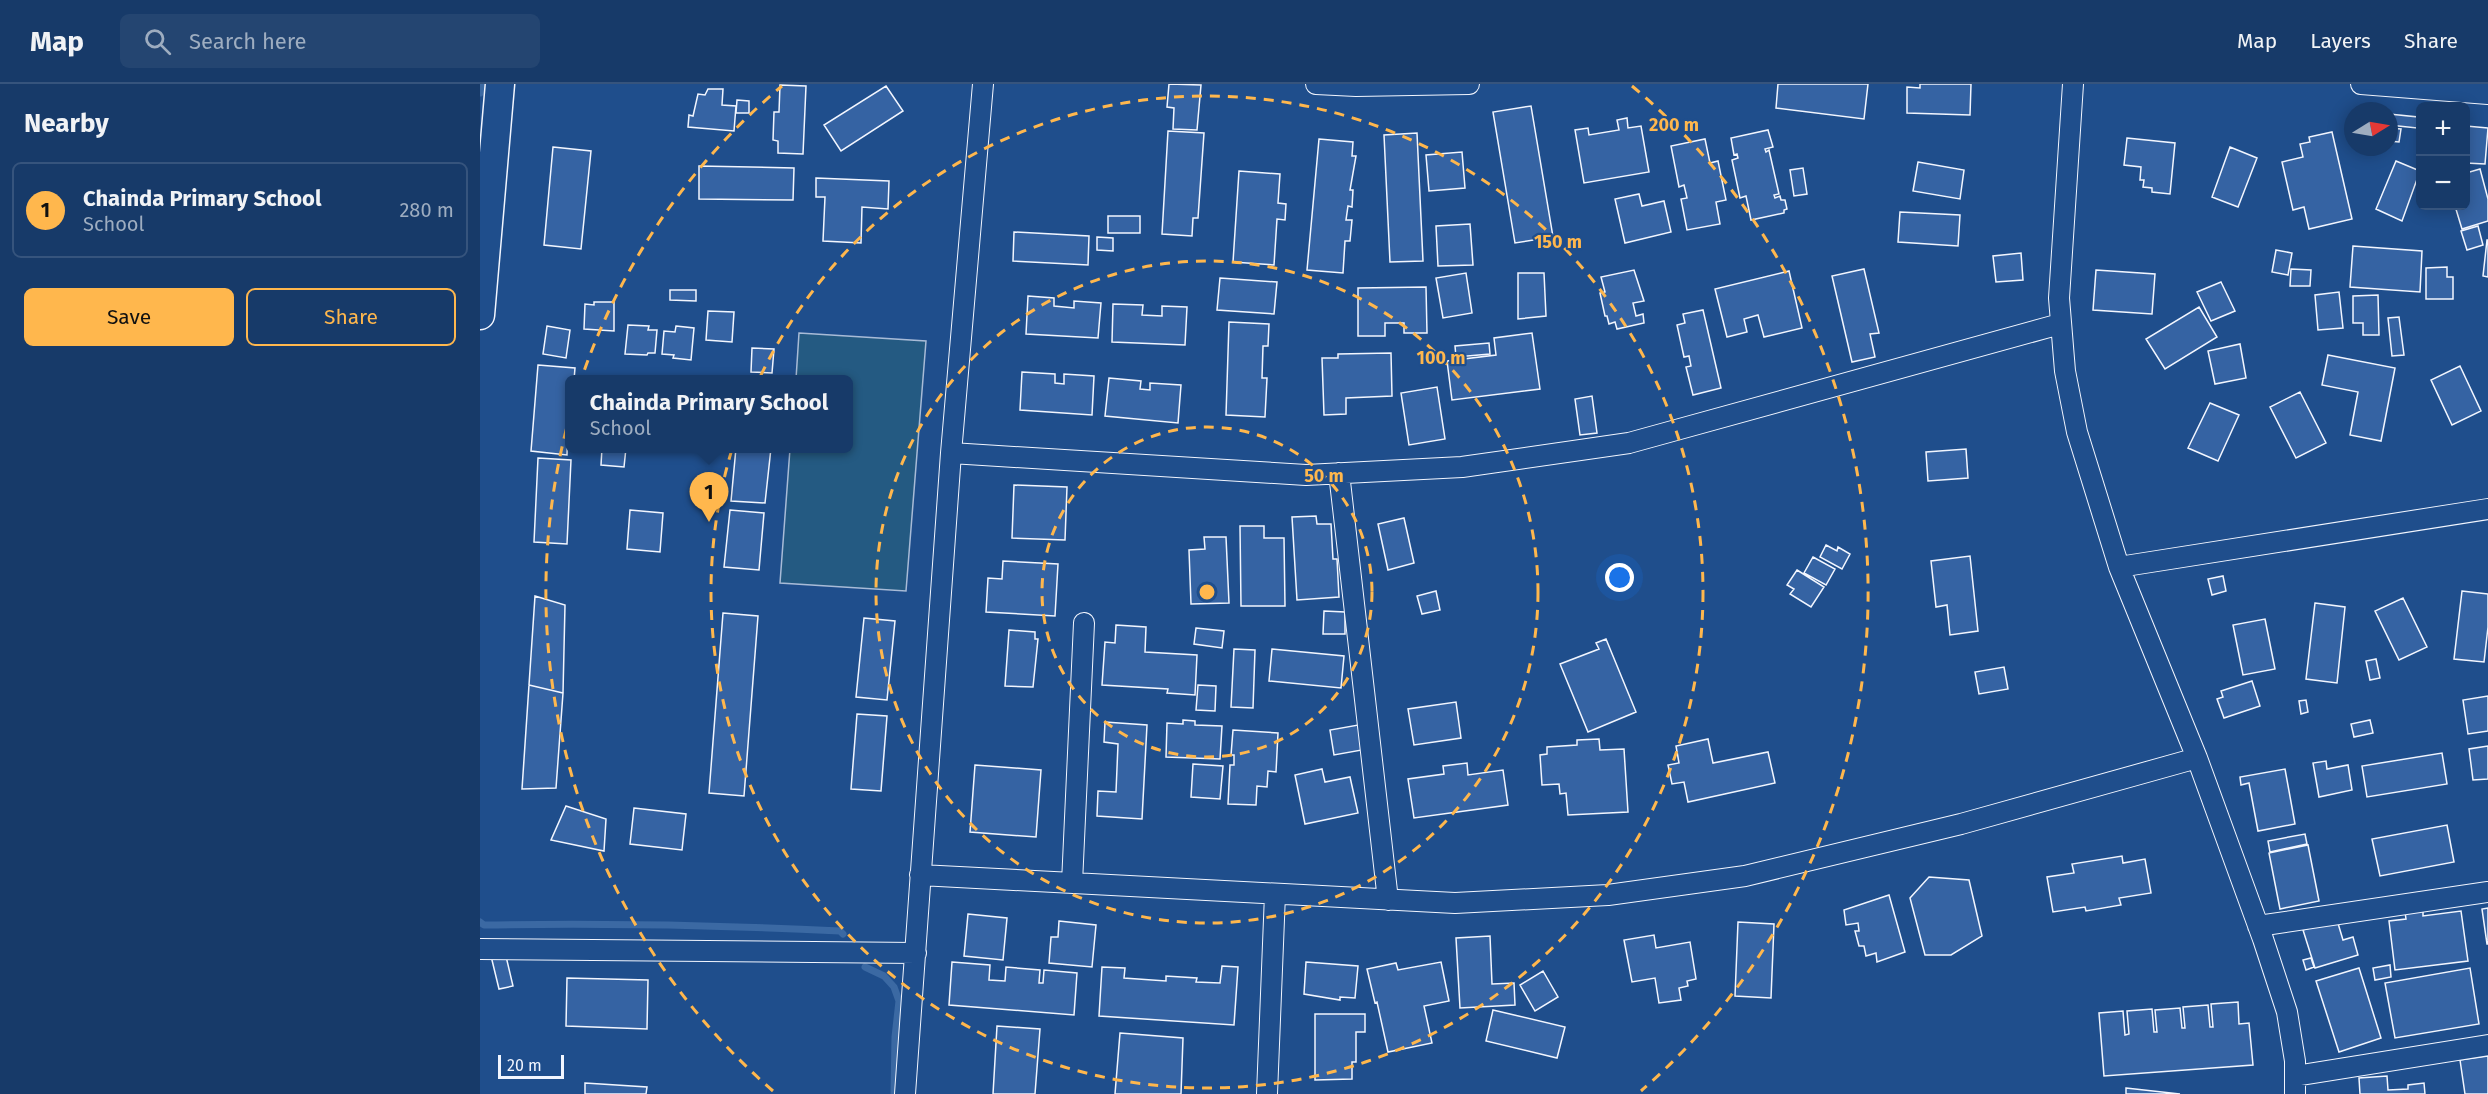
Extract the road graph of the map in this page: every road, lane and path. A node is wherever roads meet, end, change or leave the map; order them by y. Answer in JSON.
{"nodes":[{"id":1,"x":500,"y":84,"type":"edge"},
{"id":2,"x":983,"y":84,"type":"edge"},
{"id":3,"x":1316,"y":84,"type":"edge"},
{"id":4,"x":1469,"y":84,"type":"edge"},
{"id":5,"x":2073,"y":84,"type":"edge"},
{"id":6,"x":2361,"y":84,"type":"edge"},
{"id":7,"x":2488,"y":94,"type":"edge"},
{"id":8,"x":480,"y":315,"type":"edge"},
{"id":9,"x":2060,"y":324,"type":"junction"},
{"id":10,"x":951,"y":453,"type":"junction"},
{"id":11,"x":1339,"y":473,"type":"junction"},
{"id":12,"x":2488,"y":509,"type":"edge"},
{"id":13,"x":2119,"y":567,"type":"junction"},
{"id":14,"x":1084,"y":623,"type":"dead end"},
{"id":15,"x":2197,"y":758,"type":"junction"},
{"id":16,"x":920,"y":875,"type":"junction"},
{"id":17,"x":1072,"y":883,"type":"junction"},
{"id":18,"x":2488,"y":892,"type":"edge"},
{"id":19,"x":1275,"y":894,"type":"junction"},
{"id":20,"x":1388,"y":900,"type":"junction"},
{"id":21,"x":2258,"y":926,"type":"junction"},
{"id":22,"x":480,"y":950,"type":"edge"},
{"id":23,"x":916,"y":953,"type":"junction"},
{"id":24,"x":2488,"y":1045,"type":"edge"},
{"id":25,"x":2295,"y":1085,"type":"edge"},
{"id":26,"x":1269,"y":1093,"type":"edge"},
{"id":27,"x":905,"y":1094,"type":"edge"}],
"edges":[{"from":1,"to":8,"type":"main road"},
{"from":2,"to":10,"type":"street"},
{"from":3,"to":4,"type":"street"},
{"from":5,"to":9,"type":"street"},
{"from":6,"to":7,"type":"street"},
{"from":9,"to":11,"type":"street"},
{"from":9,"to":13,"type":"street"},
{"from":10,"to":11,"type":"street"},
{"from":10,"to":16,"type":"street"},
{"from":11,"to":20,"type":"street"},
{"from":12,"to":13,"type":"street"},
{"from":13,"to":15,"type":"street"},
{"from":14,"to":17,"type":"street"},
{"from":15,"to":20,"type":"street"},
{"from":15,"to":21,"type":"street"},
{"from":16,"to":17,"type":"street"},
{"from":16,"to":23,"type":"street"},
{"from":17,"to":19,"type":"street"},
{"from":18,"to":21,"type":"street"},
{"from":19,"to":20,"type":"street"},
{"from":19,"to":26,"type":"street"},
{"from":21,"to":25,"type":"street"},
{"from":22,"to":23,"type":"street"},
{"from":23,"to":27,"type":"street"},
{"from":24,"to":25,"type":"street"}]}
